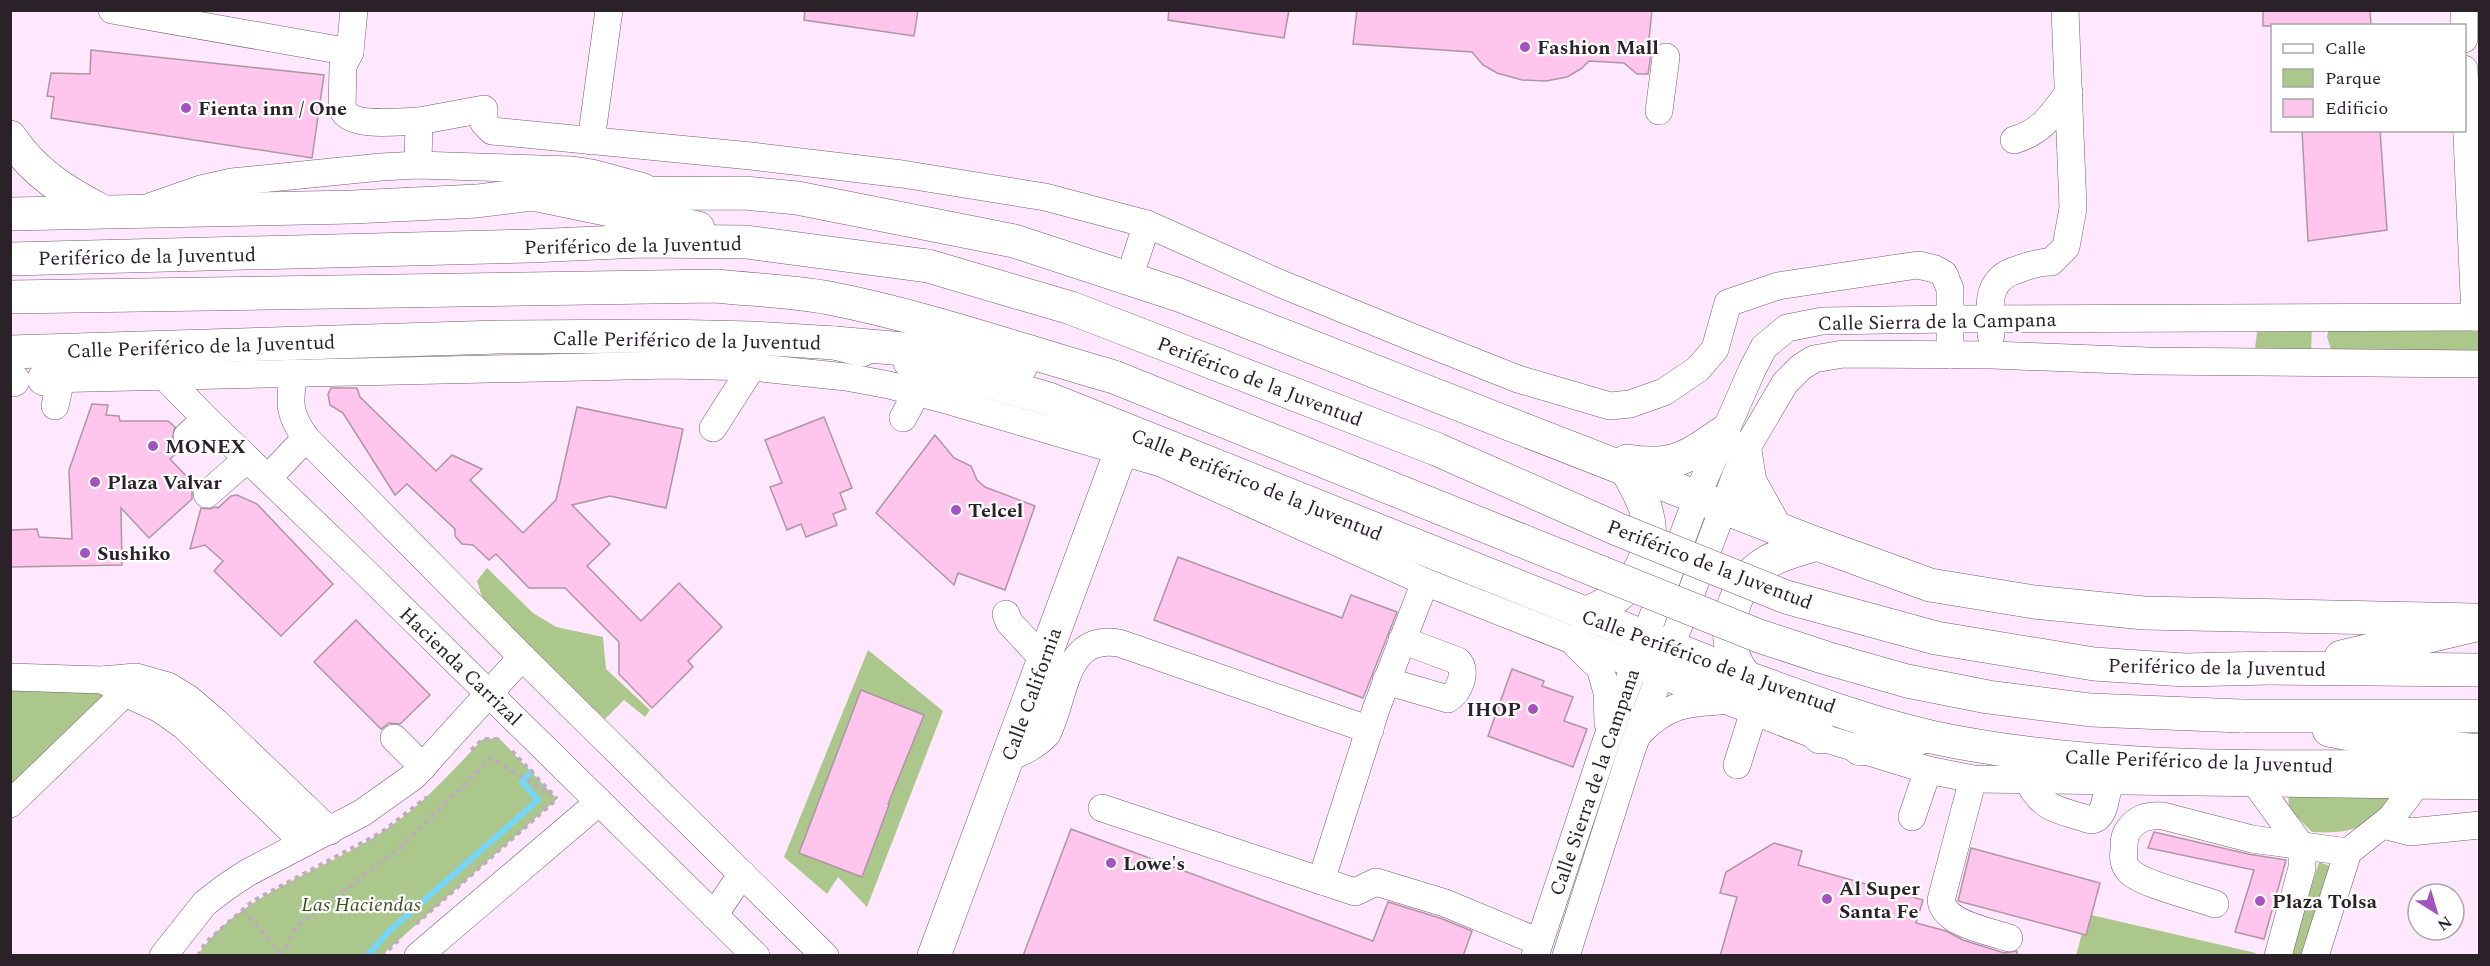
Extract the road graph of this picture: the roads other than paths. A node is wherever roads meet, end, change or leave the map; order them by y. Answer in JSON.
{"nodes":[{"id":1,"x":112,"y":10,"type":"edge"},
{"id":2,"x":354,"y":10,"type":"edge"},
{"id":3,"x":609,"y":10,"type":"edge"},
{"id":4,"x":2065,"y":10,"type":"edge"},
{"id":5,"x":2480,"y":45,"type":"edge"},
{"id":6,"x":350,"y":52,"type":"junction"},
{"id":7,"x":1666,"y":57,"type":"dead end"},
{"id":8,"x":2466,"y":58,"type":"edge"},
{"id":9,"x":2069,"y":92,"type":"junction"},
{"id":10,"x":2466,"y":107,"type":"edge"},
{"id":11,"x":1659,"y":111,"type":"dead end"},
{"id":12,"x":420,"y":121,"type":"junction"},
{"id":13,"x":10,"y":137,"type":"edge"},
{"id":14,"x":2013,"y":140,"type":"dead end"},
{"id":15,"x":591,"y":141,"type":"junction"},
{"id":16,"x":418,"y":165,"type":"junction"},
{"id":17,"x":664,"y":192,"type":"junction"},
{"id":18,"x":532,"y":194,"type":"junction"},
{"id":19,"x":829,"y":204,"type":"junction"},
{"id":20,"x":143,"y":210,"type":"junction"},
{"id":21,"x":104,"y":212,"type":"junction"},
{"id":22,"x":10,"y":214,"type":"edge"},
{"id":23,"x":1147,"y":224,"type":"junction"},
{"id":24,"x":746,"y":242,"type":"junction"},
{"id":25,"x":10,"y":260,"type":"edge"},
{"id":26,"x":1135,"y":260,"type":"junction"},
{"id":27,"x":10,"y":297,"type":"edge"},
{"id":28,"x":2477,"y":317,"type":"edge"},
{"id":29,"x":1991,"y":318,"type":"junction"},
{"id":30,"x":2151,"y":318,"type":"junction"},
{"id":31,"x":2236,"y":318,"type":"junction"},
{"id":32,"x":2330,"y":318,"type":"junction"},
{"id":33,"x":1951,"y":319,"type":"junction"},
{"id":34,"x":835,"y":343,"type":"junction"},
{"id":35,"x":99,"y":350,"type":"junction"},
{"id":36,"x":1992,"y":354,"type":"junction"},
{"id":37,"x":1950,"y":355,"type":"junction"},
{"id":38,"x":2148,"y":361,"type":"junction"},
{"id":39,"x":2234,"y":362,"type":"junction"},
{"id":40,"x":2332,"y":363,"type":"junction"},
{"id":41,"x":2480,"y":364,"type":"edge"},
{"id":42,"x":752,"y":367,"type":"junction"},
{"id":43,"x":294,"y":373,"type":"junction"},
{"id":44,"x":1107,"y":375,"type":"junction"},
{"id":45,"x":165,"y":377,"type":"junction"},
{"id":46,"x":29,"y":379,"type":"edge"},
{"id":47,"x":917,"y":392,"type":"junction"},
{"id":48,"x":903,"y":418,"type":"dead end"},
{"id":49,"x":1500,"y":419,"type":"junction"},
{"id":50,"x":713,"y":428,"type":"dead end"},
{"id":51,"x":306,"y":438,"type":"junction"},
{"id":52,"x":1124,"y":441,"type":"junction"},
{"id":53,"x":1735,"y":442,"type":"junction"},
{"id":54,"x":1592,"y":456,"type":"junction"},
{"id":55,"x":257,"y":468,"type":"junction"},
{"id":56,"x":1626,"y":469,"type":"junction"},
{"id":57,"x":219,"y":493,"type":"dead end"},
{"id":58,"x":1711,"y":502,"type":"junction"},
{"id":59,"x":1775,"y":527,"type":"junction"},
{"id":60,"x":1817,"y":544,"type":"junction"},
{"id":61,"x":1425,"y":582,"type":"junction"},
{"id":62,"x":1006,"y":614,"type":"dead end"},
{"id":63,"x":2480,"y":622,"type":"edge"},
{"id":64,"x":1576,"y":627,"type":"junction"},
{"id":65,"x":1402,"y":640,"type":"junction"},
{"id":66,"x":1653,"y":656,"type":"junction"},
{"id":67,"x":522,"y":657,"type":"junction"},
{"id":68,"x":1044,"y":660,"type":"junction"},
{"id":69,"x":2281,"y":668,"type":"junction"},
{"id":70,"x":2480,"y":670,"type":"edge"},
{"id":71,"x":10,"y":677,"type":"edge"},
{"id":72,"x":1386,"y":681,"type":"junction"},
{"id":73,"x":121,"y":684,"type":"junction"},
{"id":74,"x":490,"y":693,"type":"junction"},
{"id":75,"x":1749,"y":694,"type":"junction"},
{"id":76,"x":2253,"y":716,"type":"junction"},
{"id":77,"x":2480,"y":716,"type":"edge"},
{"id":78,"x":1370,"y":730,"type":"junction"},
{"id":79,"x":1638,"y":733,"type":"junction"},
{"id":80,"x":1930,"y":736,"type":"junction"},
{"id":81,"x":1820,"y":737,"type":"joint"},
{"id":82,"x":394,"y":738,"type":"dead end"},
{"id":83,"x":1606,"y":742,"type":"junction"},
{"id":84,"x":1860,"y":749,"type":"junction"},
{"id":85,"x":2480,"y":751,"type":"edge"},
{"id":86,"x":1007,"y":759,"type":"junction"},
{"id":87,"x":1737,"y":765,"type":"dead end"},
{"id":88,"x":2480,"y":766,"type":"edge"},
{"id":89,"x":423,"y":767,"type":"junction"},
{"id":90,"x":1928,"y":770,"type":"junction"},
{"id":91,"x":1973,"y":779,"type":"junction"},
{"id":92,"x":2028,"y":780,"type":"junction"},
{"id":93,"x":2109,"y":782,"type":"junction"},
{"id":94,"x":2256,"y":784,"type":"junction"},
{"id":95,"x":2415,"y":785,"type":"junction"},
{"id":96,"x":2480,"y":786,"type":"edge"},
{"id":97,"x":599,"y":802,"type":"junction"},
{"id":98,"x":10,"y":804,"type":"edge"},
{"id":99,"x":1102,"y":808,"type":"dead end"},
{"id":100,"x":1912,"y":817,"type":"dead end"},
{"id":101,"x":1580,"y":821,"type":"junction"},
{"id":102,"x":2383,"y":825,"type":"junction"},
{"id":103,"x":2480,"y":825,"type":"edge"},
{"id":104,"x":1607,"y":829,"type":"junction"},
{"id":105,"x":330,"y":831,"type":"junction"},
{"id":106,"x":304,"y":843,"type":"junction"},
{"id":107,"x":2302,"y":847,"type":"junction"},
{"id":108,"x":2349,"y":852,"type":"junction"},
{"id":109,"x":742,"y":874,"type":"junction"},
{"id":110,"x":1321,"y":881,"type":"junction"},
{"id":111,"x":2215,"y":904,"type":"dead end"},
{"id":112,"x":714,"y":915,"type":"junction"},
{"id":113,"x":2008,"y":938,"type":"dead end"},
{"id":114,"x":412,"y":945,"type":"edge"},
{"id":115,"x":1537,"y":949,"type":"edge"},
{"id":116,"x":163,"y":956,"type":"edge"},
{"id":117,"x":756,"y":956,"type":"edge"},
{"id":118,"x":825,"y":956,"type":"edge"},
{"id":119,"x":934,"y":956,"type":"edge"},
{"id":120,"x":1566,"y":956,"type":"edge"},
{"id":121,"x":2278,"y":956,"type":"edge"},
{"id":122,"x":2315,"y":956,"type":"edge"}],
"edges":[{"from":1,"to":6,"type":"street"},
{"from":2,"to":6,"type":"street"},
{"from":3,"to":15,"type":"street"},
{"from":4,"to":9,"type":"street"},
{"from":5,"to":8,"type":"street"},
{"from":6,"to":12,"type":"street"},
{"from":7,"to":11,"type":"street"},
{"from":9,"to":14,"type":"street"},
{"from":9,"to":29,"type":"street"},
{"from":10,"to":28,"type":"street"},
{"from":12,"to":15,"type":"street"},
{"from":12,"to":16,"type":"street"},
{"from":13,"to":21,"type":"main road"},
{"from":15,"to":23,"type":"street"},
{"from":16,"to":17,"type":"street"},
{"from":16,"to":20,"type":"street"},
{"from":17,"to":18,"type":"main road"},
{"from":17,"to":19,"type":"main road"},
{"from":18,"to":20,"type":"main road"},
{"from":18,"to":24,"type":"main road"},
{"from":19,"to":26,"type":"main road"},
{"from":19,"to":49,"type":"main road"},
{"from":20,"to":21,"type":"main road"},
{"from":21,"to":22,"type":"main road"},
{"from":23,"to":26,"type":"street"},
{"from":23,"to":33,"type":"street"},
{"from":24,"to":25,"type":"main road","name":"Periférico de la Juventud"},
{"from":24,"to":69,"type":"main road","name":"Periférico de la Juventud","bridge":true},
{"from":26,"to":49,"type":"main road"},
{"from":27,"to":44,"type":"main road","name":"Periférico de la Juventud"},
{"from":28,"to":32,"type":"street","name":"Calle Sierra de la Campana"},
{"from":29,"to":30,"type":"street","name":"Calle Sierra de la Campana"},
{"from":29,"to":33,"type":"street","name":"Calle Sierra de la Campana"},
{"from":29,"to":36,"type":"street"},
{"from":30,"to":31,"type":"street","name":"Calle Sierra de la Campana"},
{"from":30,"to":38,"type":"street"},
{"from":31,"to":32,"type":"street","name":"Calle Sierra de la Campana"},
{"from":31,"to":39,"type":"street"},
{"from":32,"to":40,"type":"street"},
{"from":33,"to":37,"type":"street"},
{"from":33,"to":53,"type":"street","name":"Calle Sierra de la Campana"},
{"from":34,"to":35,"type":"main road","name":"Calle Periférico de la Juventud"},
{"from":34,"to":44,"type":"main road"},
{"from":34,"to":52,"type":"main road","name":"Calle Periférico de la Juventud"},
{"from":35,"to":46,"type":"main road","name":"Calle Periférico de la Juventud"},
{"from":35,"to":46,"type":"main road"},
{"from":36,"to":37,"type":"street","name":"Calle Sierra de la Campana"},
{"from":36,"to":38,"type":"street","name":"Calle Sierra de la Campana"},
{"from":37,"to":53,"type":"street","name":"Calle Sierra de la Campana"},
{"from":38,"to":39,"type":"street","name":"Calle Sierra de la Campana"},
{"from":39,"to":40,"type":"street","name":"Calle Sierra de la Campana"},
{"from":40,"to":41,"type":"street","name":"Calle Sierra de la Campana"},
{"from":42,"to":43,"type":"street"},
{"from":42,"to":47,"type":"street"},
{"from":42,"to":50,"type":"street"},
{"from":43,"to":45,"type":"street"},
{"from":43,"to":51,"type":"street"},
{"from":44,"to":76,"type":"main road","name":"Periférico de la Juventud","bridge":true},
{"from":45,"to":46,"type":"street"},
{"from":45,"to":55,"type":"street","name":"Hacienda Carrizal"},
{"from":47,"to":48,"type":"street"},
{"from":47,"to":52,"type":"street"},
{"from":49,"to":54,"type":"main road"},
{"from":51,"to":55,"type":"street"},
{"from":51,"to":67,"type":"street"},
{"from":52,"to":61,"type":"street"},
{"from":52,"to":64,"type":"main road","name":"Calle Periférico de la Juventud"},
{"from":52,"to":68,"type":"main road","name":"Calle California"},
{"from":53,"to":54,"type":"main road"},
{"from":53,"to":58,"type":"street","name":"Calle Sierra de la Campana"},
{"from":53,"to":59,"type":"main road"},
{"from":54,"to":56,"type":"main road"},
{"from":55,"to":57,"type":"street"},
{"from":55,"to":74,"type":"street","name":"Hacienda Carrizal"},
{"from":56,"to":58,"type":"main road"},
{"from":56,"to":64,"type":"main road"},
{"from":58,"to":59,"type":"main road"},
{"from":58,"to":66,"type":"street","name":"Calle Sierra de la Campana"},
{"from":59,"to":60,"type":"main road"},
{"from":60,"to":63,"type":"main road"},
{"from":60,"to":75,"type":"main road"},
{"from":61,"to":64,"type":"street"},
{"from":61,"to":65,"type":"street"},
{"from":62,"to":68,"type":"street"},
{"from":63,"to":69,"type":"main road"},
{"from":64,"to":66,"type":"main road","name":"Calle Periférico de la Juventud"},
{"from":64,"to":83,"type":"street"},
{"from":65,"to":72,"type":"street"},
{"from":65,"to":72,"type":"street"},
{"from":66,"to":75,"type":"main road","name":"Calle Periférico de la Juventud"},
{"from":66,"to":79,"type":"street","name":"Calle Sierra de la Campana"},
{"from":66,"to":83,"type":"street","name":"Calle Sierra de la Campana"},
{"from":67,"to":74,"type":"street"},
{"from":67,"to":109,"type":"street"},
{"from":68,"to":86,"type":"main road","name":"Calle California"},
{"from":69,"to":70,"type":"main road","name":"Periférico de la Juventud"},
{"from":71,"to":73,"type":"street"},
{"from":72,"to":78,"type":"street"},
{"from":73,"to":98,"type":"street"},
{"from":73,"to":105,"type":"street"},
{"from":73,"to":106,"type":"street"},
{"from":74,"to":89,"type":"street"},
{"from":74,"to":97,"type":"street","name":"Hacienda Carrizal"},
{"from":75,"to":79,"type":"street"},
{"from":75,"to":80,"type":"main road","name":"Calle Periférico de la Juventud"},
{"from":75,"to":81,"type":"main road"},
{"from":75,"to":87,"type":"street"},
{"from":76,"to":77,"type":"main road","name":"Periférico de la Juventud"},
{"from":76,"to":85,"type":"main road"},
{"from":78,"to":86,"type":"street"},
{"from":78,"to":110,"type":"street"},
{"from":79,"to":104,"type":"street","name":"Calle Sierra de la Campana"},
{"from":80,"to":84,"type":"main road"},
{"from":80,"to":88,"type":"main road","name":"Calle Periférico de la Juventud"},
{"from":81,"to":84,"type":"street"},
{"from":82,"to":89,"type":"street"},
{"from":83,"to":101,"type":"street","name":"Calle Sierra de la Campana"},
{"from":84,"to":90,"type":"street"},
{"from":86,"to":119,"type":"main road","name":"Calle California"},
{"from":89,"to":105,"type":"street"},
{"from":90,"to":91,"type":"street"},
{"from":90,"to":100,"type":"street"},
{"from":91,"to":92,"type":"street"},
{"from":91,"to":113,"type":"street"},
{"from":92,"to":93,"type":"street"},
{"from":92,"to":93,"type":"street"},
{"from":93,"to":94,"type":"street"},
{"from":94,"to":95,"type":"street"},
{"from":94,"to":107,"type":"street"},
{"from":95,"to":96,"type":"street"},
{"from":95,"to":102,"type":"street"},
{"from":97,"to":112,"type":"street","name":"Hacienda Carrizal"},
{"from":97,"to":114,"type":"street"},
{"from":99,"to":110,"type":"street"},
{"from":101,"to":104,"type":"street"},
{"from":101,"to":115,"type":"street","name":"Calle Sierra de la Campana"},
{"from":102,"to":103,"type":"street"},
{"from":102,"to":108,"type":"street"},
{"from":104,"to":120,"type":"street","name":"Calle Sierra de la Campana"},
{"from":105,"to":106,"type":"street"},
{"from":106,"to":116,"type":"street"},
{"from":107,"to":108,"type":"street"},
{"from":107,"to":111,"type":"street"},
{"from":107,"to":121,"type":"street"},
{"from":108,"to":122,"type":"street"},
{"from":109,"to":112,"type":"street"},
{"from":109,"to":118,"type":"street"},
{"from":110,"to":115,"type":"street"},
{"from":112,"to":117,"type":"street","name":"Hacienda Carrizal"}]}
